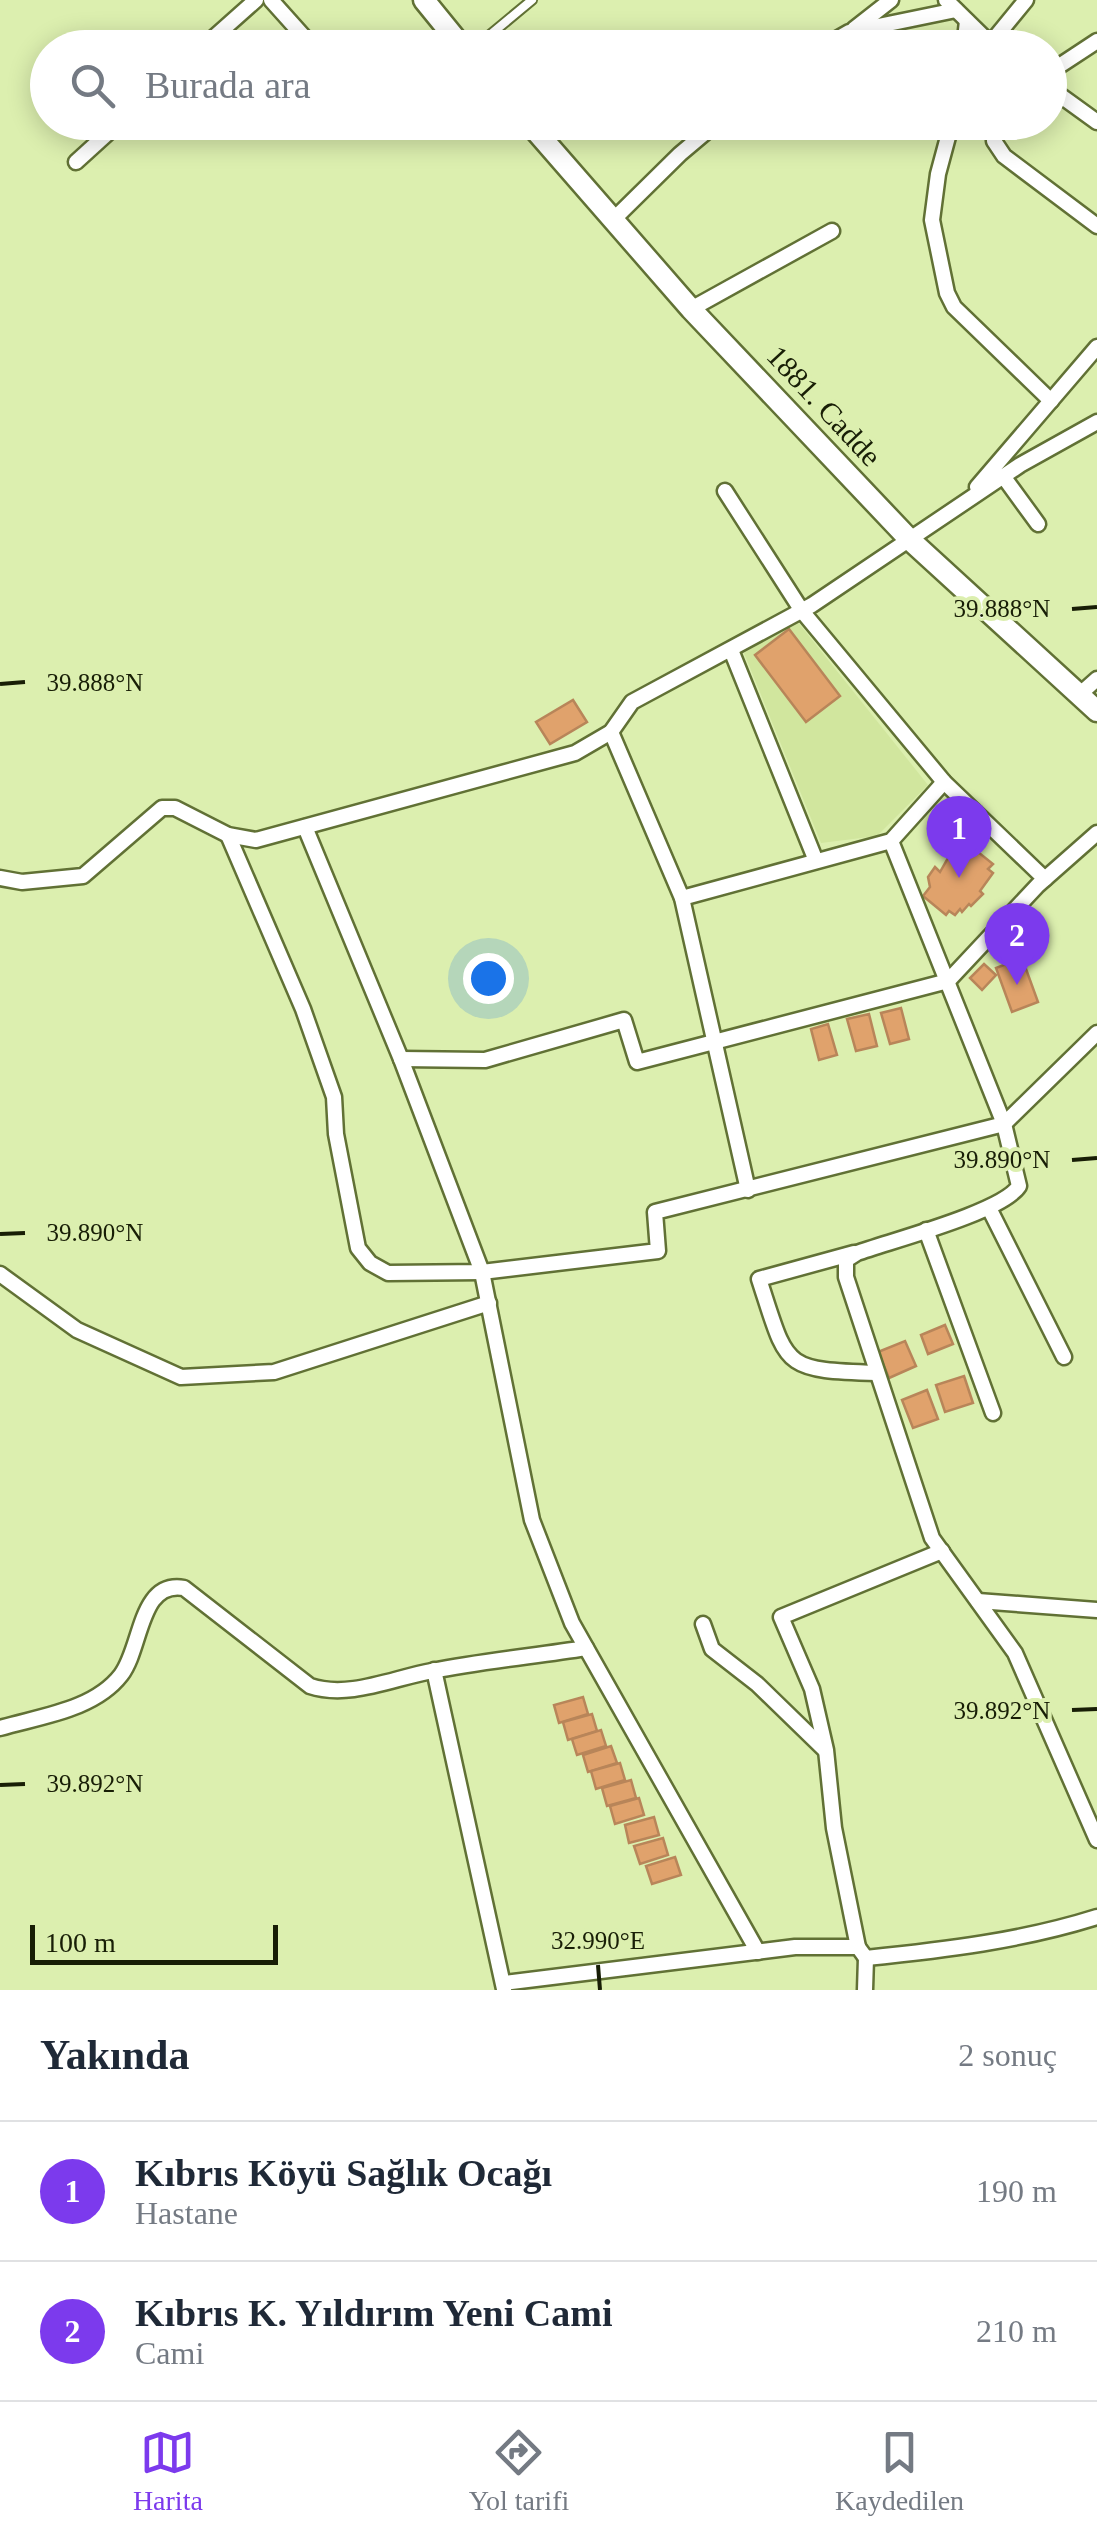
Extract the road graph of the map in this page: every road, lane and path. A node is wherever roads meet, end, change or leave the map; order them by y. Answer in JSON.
{"nodes":[{"id":1,"x":256,"y":0,"type":"edge"},
{"id":2,"x":271,"y":0,"type":"edge"},
{"id":3,"x":424,"y":0,"type":"edge"},
{"id":4,"x":532,"y":0,"type":"edge"},
{"id":5,"x":891,"y":0,"type":"edge"},
{"id":6,"x":1026,"y":0,"type":"edge"},
{"id":7,"x":956,"y":10,"type":"edge"},
{"id":8,"x":222,"y":30,"type":"edge"},
{"id":9,"x":298,"y":30,"type":"edge"},
{"id":10,"x":448,"y":30,"type":"edge"},
{"id":11,"x":496,"y":30,"type":"edge"},
{"id":12,"x":852,"y":30,"type":"edge"},
{"id":13,"x":859,"y":30,"type":"edge"},
{"id":14,"x":976,"y":30,"type":"edge"},
{"id":15,"x":1004,"y":30,"type":"edge"},
{"id":16,"x":1097,"y":41,"type":"edge"},
{"id":17,"x":1067,"y":61,"type":"edge"},
{"id":18,"x":1067,"y":100,"type":"edge"},
{"id":19,"x":1097,"y":122,"type":"edge"},
{"id":20,"x":100,"y":140,"type":"edge"},
{"id":21,"x":544,"y":140,"type":"edge"},
{"id":22,"x":697,"y":140,"type":"edge"},
{"id":23,"x":947,"y":140,"type":"edge"},
{"id":24,"x":994,"y":140,"type":"edge"},
{"id":25,"x":76,"y":162,"type":"dead end"},
{"id":26,"x":613,"y":220,"type":"junction"},
{"id":27,"x":1095,"y":221,"type":"edge"},
{"id":28,"x":832,"y":231,"type":"dead end"},
{"id":29,"x":691,"y":309,"type":"junction"},
{"id":30,"x":1097,"y":347,"type":"edge"},
{"id":31,"x":1051,"y":401,"type":"junction"},
{"id":32,"x":1097,"y":422,"type":"edge"},
{"id":33,"x":1003,"y":476,"type":"junction"},
{"id":34,"x":725,"y":490,"type":"dead end"},
{"id":35,"x":965,"y":501,"type":"junction"},
{"id":36,"x":1038,"y":524,"type":"dead end"},
{"id":37,"x":909,"y":539,"type":"junction"},
{"id":38,"x":802,"y":611,"type":"junction"},
{"id":39,"x":731,"y":650,"type":"junction"},
{"id":40,"x":1097,"y":679,"type":"edge"},
{"id":41,"x":1079,"y":695,"type":"junction"},
{"id":42,"x":1097,"y":711,"type":"edge"},
{"id":43,"x":610,"y":732,"type":"junction"},
{"id":44,"x":944,"y":782,"type":"junction"},
{"id":45,"x":304,"y":826,"type":"junction"},
{"id":46,"x":1097,"y":832,"type":"edge"},
{"id":47,"x":228,"y":836,"type":"junction"},
{"id":48,"x":891,"y":841,"type":"junction"},
{"id":49,"x":816,"y":861,"type":"junction"},
{"id":50,"x":0,"y":878,"type":"edge"},
{"id":51,"x":1045,"y":880,"type":"junction"},
{"id":52,"x":682,"y":898,"type":"junction"},
{"id":53,"x":948,"y":980,"type":"junction"},
{"id":54,"x":1097,"y":1033,"type":"edge"},
{"id":55,"x":716,"y":1042,"type":"junction"},
{"id":56,"x":401,"y":1059,"type":"junction"},
{"id":57,"x":1004,"y":1124,"type":"junction"},
{"id":58,"x":748,"y":1190,"type":"junction"},
{"id":59,"x":989,"y":1208,"type":"junction"},
{"id":60,"x":926,"y":1230,"type":"junction"},
{"id":61,"x":857,"y":1253,"type":"junction"},
{"id":62,"x":482,"y":1272,"type":"junction"},
{"id":63,"x":0,"y":1274,"type":"edge"},
{"id":64,"x":488,"y":1303,"type":"junction"},
{"id":65,"x":1064,"y":1357,"type":"dead end"},
{"id":66,"x":877,"y":1374,"type":"junction"},
{"id":67,"x":993,"y":1414,"type":"dead end"},
{"id":68,"x":942,"y":1551,"type":"junction"},
{"id":69,"x":978,"y":1601,"type":"junction"},
{"id":70,"x":1097,"y":1610,"type":"edge"},
{"id":71,"x":702,"y":1624,"type":"dead end"},
{"id":72,"x":586,"y":1648,"type":"junction"},
{"id":73,"x":434,"y":1670,"type":"junction"},
{"id":74,"x":0,"y":1728,"type":"edge"},
{"id":75,"x":826,"y":1750,"type":"junction"},
{"id":76,"x":1097,"y":1840,"type":"edge"},
{"id":77,"x":1097,"y":1917,"type":"edge"},
{"id":78,"x":758,"y":1952,"type":"junction"},
{"id":79,"x":862,"y":1952,"type":"junction"},
{"id":80,"x":504,"y":1987,"type":"edge"},
{"id":81,"x":866,"y":1990,"type":"edge"}],
"edges":[{"from":1,"to":8,"type":"street"},
{"from":2,"to":9,"type":"street"},
{"from":3,"to":10,"type":"street"},
{"from":4,"to":11,"type":"lane"},
{"from":5,"to":12,"type":"street"},
{"from":6,"to":15,"type":"street"},
{"from":7,"to":13,"type":"street"},
{"from":7,"to":14,"type":"street"},
{"from":16,"to":17,"type":"street"},
{"from":18,"to":19,"type":"street"},
{"from":20,"to":25,"type":"street"},
{"from":21,"to":26,"type":"street","name":"1881. Cadde"},
{"from":22,"to":26,"type":"street"},
{"from":23,"to":31,"type":"street"},
{"from":24,"to":27,"type":"street"},
{"from":26,"to":29,"type":"street","name":"1881. Cadde"},
{"from":28,"to":29,"type":"street"},
{"from":29,"to":37,"type":"street","name":"1881. Cadde"},
{"from":30,"to":31,"type":"street"},
{"from":31,"to":35,"type":"street"},
{"from":32,"to":33,"type":"street"},
{"from":33,"to":35,"type":"street"},
{"from":33,"to":36,"type":"street"},
{"from":34,"to":38,"type":"street"},
{"from":35,"to":37,"type":"street"},
{"from":37,"to":38,"type":"street"},
{"from":37,"to":41,"type":"street","name":"1881. Cadde"},
{"from":38,"to":39,"type":"street"},
{"from":38,"to":44,"type":"street"},
{"from":39,"to":43,"type":"street"},
{"from":39,"to":49,"type":"street"},
{"from":40,"to":41,"type":"street"},
{"from":41,"to":42,"type":"street","name":"1881. Cadde"},
{"from":43,"to":45,"type":"street"},
{"from":43,"to":52,"type":"street"},
{"from":44,"to":48,"type":"street"},
{"from":44,"to":51,"type":"street"},
{"from":45,"to":47,"type":"street"},
{"from":45,"to":56,"type":"street"},
{"from":46,"to":51,"type":"street"},
{"from":47,"to":50,"type":"street"},
{"from":47,"to":62,"type":"street"},
{"from":48,"to":49,"type":"street"},
{"from":48,"to":53,"type":"street"},
{"from":49,"to":52,"type":"street"},
{"from":51,"to":53,"type":"street"},
{"from":52,"to":55,"type":"street"},
{"from":53,"to":55,"type":"street"},
{"from":53,"to":57,"type":"street"},
{"from":54,"to":57,"type":"street"},
{"from":55,"to":56,"type":"street"},
{"from":55,"to":58,"type":"street"},
{"from":56,"to":62,"type":"street"},
{"from":57,"to":58,"type":"street"},
{"from":57,"to":59,"type":"street"},
{"from":58,"to":62,"type":"street"},
{"from":59,"to":60,"type":"street"},
{"from":59,"to":65,"type":"street"},
{"from":60,"to":61,"type":"street"},
{"from":60,"to":67,"type":"street"},
{"from":61,"to":66,"type":"street"},
{"from":61,"to":66,"type":"street"},
{"from":62,"to":64,"type":"street"},
{"from":63,"to":64,"type":"street"},
{"from":64,"to":72,"type":"street"},
{"from":66,"to":68,"type":"street"},
{"from":68,"to":69,"type":"street"},
{"from":68,"to":75,"type":"street"},
{"from":69,"to":70,"type":"street"},
{"from":69,"to":76,"type":"street"},
{"from":71,"to":75,"type":"street"},
{"from":72,"to":73,"type":"street"},
{"from":72,"to":78,"type":"street"},
{"from":73,"to":74,"type":"street"},
{"from":73,"to":80,"type":"street"},
{"from":75,"to":79,"type":"street"},
{"from":77,"to":79,"type":"street"},
{"from":78,"to":79,"type":"street"},
{"from":78,"to":80,"type":"street"},
{"from":79,"to":81,"type":"street"}]}
